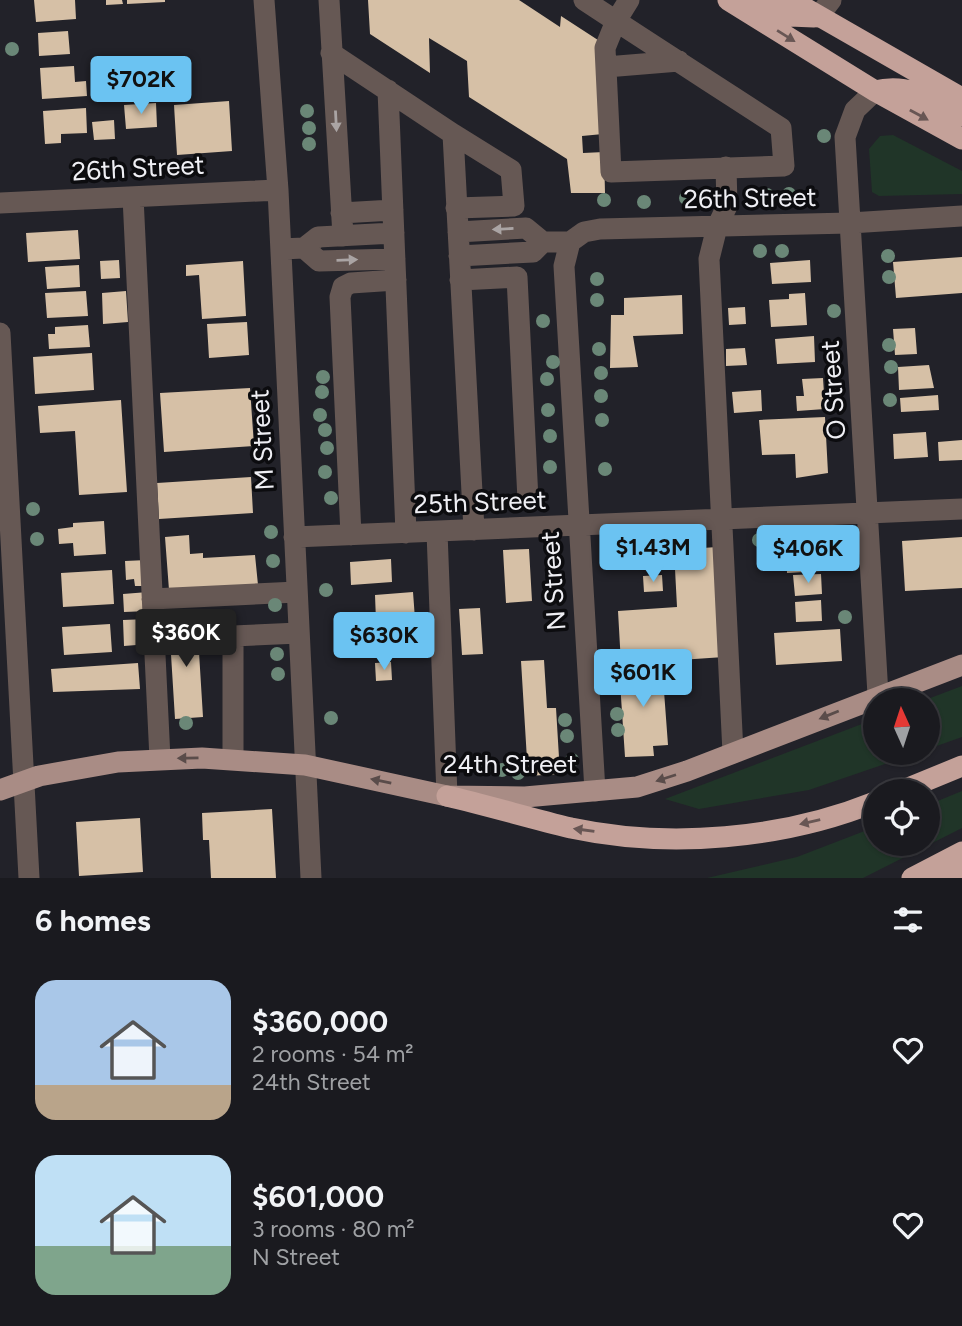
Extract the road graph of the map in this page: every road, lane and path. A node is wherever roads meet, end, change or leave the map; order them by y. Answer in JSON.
{"nodes":[{"id":1,"x":264,"y":0,"type":"edge"},
{"id":2,"x":329,"y":0,"type":"edge"},
{"id":3,"x":584,"y":0,"type":"edge"},
{"id":4,"x":629,"y":0,"type":"edge"},
{"id":5,"x":728,"y":0,"type":"edge"},
{"id":6,"x":757,"y":0,"type":"edge"},
{"id":7,"x":791,"y":0,"type":"edge"},
{"id":8,"x":831,"y":0,"type":"edge"},
{"id":9,"x":818,"y":17,"type":"junction"},
{"id":10,"x":616,"y":21,"type":"junction"},
{"id":11,"x":873,"y":49,"type":"junction"},
{"id":12,"x":331,"y":53,"type":"junction"},
{"id":13,"x":678,"y":61,"type":"junction"},
{"id":14,"x":606,"y":67,"type":"junction"},
{"id":15,"x":962,"y":81,"type":"edge"},
{"id":16,"x":388,"y":90,"type":"junction"},
{"id":17,"x":875,"y":91,"type":"junction"},
{"id":18,"x":962,"y":98,"type":"edge"},
{"id":19,"x":962,"y":116,"type":"edge"},
{"id":20,"x":453,"y":134,"type":"junction"},
{"id":21,"x":962,"y":139,"type":"edge"},
{"id":22,"x":726,"y":167,"type":"junction"},
{"id":23,"x":278,"y":190,"type":"junction"},
{"id":24,"x":133,"y":197,"type":"junction"},
{"id":25,"x":0,"y":203,"type":"edge"},
{"id":26,"x":456,"y":208,"type":"junction"},
{"id":27,"x":393,"y":210,"type":"junction"},
{"id":28,"x":341,"y":213,"type":"junction"},
{"id":29,"x":962,"y":216,"type":"edge"},
{"id":30,"x":850,"y":223,"type":"junction"},
{"id":31,"x":717,"y":227,"type":"junction"},
{"id":32,"x":458,"y":232,"type":"junction"},
{"id":33,"x":394,"y":233,"type":"junction"},
{"id":34,"x":343,"y":236,"type":"junction"},
{"id":35,"x":543,"y":242,"type":"junction"},
{"id":36,"x":570,"y":242,"type":"junction"},
{"id":37,"x":304,"y":248,"type":"junction"},
{"id":38,"x":281,"y":249,"type":"junction"},
{"id":39,"x":459,"y":256,"type":"junction"},
{"id":40,"x":395,"y":259,"type":"junction"},
{"id":41,"x":460,"y":280,"type":"junction"},
{"id":42,"x":396,"y":281,"type":"junction"},
{"id":43,"x":0,"y":333,"type":"edge"},
{"id":44,"x":528,"y":500,"type":"dead end"},
{"id":45,"x":962,"y":509,"type":"edge"},
{"id":46,"x":869,"y":513,"type":"junction"},
{"id":47,"x":722,"y":520,"type":"junction"},
{"id":48,"x":578,"y":527,"type":"junction"},
{"id":49,"x":474,"y":530,"type":"junction"},
{"id":50,"x":437,"y":532,"type":"junction"},
{"id":51,"x":406,"y":533,"type":"junction"},
{"id":52,"x":351,"y":535,"type":"junction"},
{"id":53,"x":294,"y":537,"type":"junction"},
{"id":54,"x":7,"y":554,"type":"edge"},
{"id":55,"x":297,"y":592,"type":"junction"},
{"id":56,"x":152,"y":599,"type":"junction"},
{"id":57,"x":299,"y":633,"type":"junction"},
{"id":58,"x":962,"y":665,"type":"edge"},
{"id":59,"x":878,"y":688,"type":"edge"},
{"id":60,"x":898,"y":688,"type":"edge"},
{"id":61,"x":863,"y":701,"type":"edge"},
{"id":62,"x":733,"y":753,"type":"junction"},
{"id":63,"x":233,"y":758,"type":"junction"},
{"id":64,"x":160,"y":759,"type":"junction"},
{"id":65,"x":305,"y":765,"type":"junction"},
{"id":66,"x":962,"y":766,"type":"edge"},
{"id":67,"x":930,"y":779,"type":"edge"},
{"id":68,"x":24,"y":781,"type":"junction"},
{"id":69,"x":0,"y":790,"type":"edge"},
{"id":70,"x":594,"y":792,"type":"junction"},
{"id":71,"x":447,"y":796,"type":"junction"},
{"id":72,"x":863,"y":806,"type":"edge"},
{"id":73,"x":962,"y":852,"type":"edge"},
{"id":74,"x":962,"y":871,"type":"edge"},
{"id":75,"x":29,"y":878,"type":"edge"},
{"id":76,"x":311,"y":878,"type":"edge"},
{"id":77,"x":912,"y":878,"type":"edge"},
{"id":78,"x":945,"y":878,"type":"edge"}],
"edges":[{"from":1,"to":23,"type":"street","name":"M Street"},
{"from":2,"to":12,"type":"street"},
{"from":3,"to":10,"type":"street"},
{"from":4,"to":10,"type":"street"},
{"from":5,"to":17,"type":"highway","one_way":true},
{"from":6,"to":9,"type":"highway"},
{"from":7,"to":9,"type":"highway"},
{"from":8,"to":9,"type":"street"},
{"from":9,"to":11,"type":"highway"},
{"from":10,"to":13,"type":"street"},
{"from":10,"to":14,"type":"street"},
{"from":11,"to":15,"type":"highway"},
{"from":11,"to":18,"type":"highway"},
{"from":12,"to":16,"type":"street"},
{"from":12,"to":28,"type":"street","one_way":true},
{"from":13,"to":14,"type":"street"},
{"from":13,"to":22,"type":"street"},
{"from":14,"to":22,"type":"street"},
{"from":16,"to":20,"type":"street"},
{"from":16,"to":27,"type":"street"},
{"from":17,"to":19,"type":"highway"},
{"from":17,"to":21,"type":"highway","one_way":true},
{"from":17,"to":30,"type":"street","name":"O Street"},
{"from":20,"to":26,"type":"street"},
{"from":20,"to":26,"type":"street"},
{"from":22,"to":31,"type":"street"},
{"from":23,"to":24,"type":"street","name":"26th Street"},
{"from":23,"to":38,"type":"street","name":"M Street"},
{"from":24,"to":25,"type":"street","name":"26th Street"},
{"from":24,"to":56,"type":"street"},
{"from":26,"to":32,"type":"street"},
{"from":27,"to":28,"type":"street"},
{"from":27,"to":33,"type":"street"},
{"from":28,"to":34,"type":"street"},
{"from":29,"to":30,"type":"street","name":"26th Street"},
{"from":30,"to":31,"type":"street","name":"26th Street"},
{"from":30,"to":46,"type":"street","name":"O Street"},
{"from":31,"to":36,"type":"street","name":"26th Street"},
{"from":31,"to":47,"type":"street"},
{"from":35,"to":32,"type":"street","name":"26th Street","one_way":true},
{"from":32,"to":39,"type":"street"},
{"from":33,"to":34,"type":"street"},
{"from":33,"to":40,"type":"street"},
{"from":34,"to":37,"type":"street"},
{"from":35,"to":36,"type":"street","name":"26th Street"},
{"from":35,"to":39,"type":"street","name":"26th Street"},
{"from":36,"to":48,"type":"street","name":"N Street"},
{"from":37,"to":38,"type":"street"},
{"from":37,"to":40,"type":"street","one_way":true},
{"from":38,"to":53,"type":"street","name":"M Street"},
{"from":39,"to":41,"type":"street"},
{"from":40,"to":42,"type":"street"},
{"from":41,"to":44,"type":"street"},
{"from":41,"to":49,"type":"street"},
{"from":42,"to":51,"type":"street"},
{"from":42,"to":52,"type":"street"},
{"from":43,"to":54,"type":"street"},
{"from":45,"to":46,"type":"street","name":"25th Street"},
{"from":46,"to":47,"type":"street","name":"25th Street"},
{"from":46,"to":59,"type":"street","name":"O Street"},
{"from":47,"to":48,"type":"street","name":"25th Street"},
{"from":47,"to":62,"type":"street"},
{"from":48,"to":49,"type":"street","name":"25th Street"},
{"from":48,"to":70,"type":"street","name":"N Street"},
{"from":49,"to":50,"type":"street","name":"25th Street"},
{"from":50,"to":51,"type":"street","name":"25th Street"},
{"from":50,"to":71,"type":"street"},
{"from":51,"to":52,"type":"street","name":"25th Street"},
{"from":52,"to":53,"type":"street","name":"25th Street"},
{"from":53,"to":55,"type":"street","name":"M Street"},
{"from":54,"to":68,"type":"street"},
{"from":55,"to":56,"type":"street"},
{"from":55,"to":57,"type":"street","name":"M Street"},
{"from":56,"to":64,"type":"street"},
{"from":57,"to":63,"type":"street"},
{"from":57,"to":65,"type":"street","name":"M Street"},
{"from":58,"to":60,"type":"main road","name":"24th Street"},
{"from":61,"to":62,"type":"main road","name":"24th Street","one_way":true},
{"from":62,"to":70,"type":"main road","name":"24th Street","one_way":true},
{"from":63,"to":64,"type":"main road","name":"24th Street","one_way":true},
{"from":63,"to":65,"type":"main road","name":"24th Street"},
{"from":64,"to":68,"type":"main road","name":"24th Street"},
{"from":71,"to":65,"type":"main road","name":"24th Street","one_way":true},
{"from":65,"to":76,"type":"street","name":"M Street"},
{"from":66,"to":67,"type":"highway"},
{"from":68,"to":69,"type":"main road","name":"24th Street"},
{"from":68,"to":75,"type":"street"},
{"from":70,"to":71,"type":"main road","name":"24th Street"},
{"from":72,"to":71,"type":"highway","one_way":true},
{"from":73,"to":77,"type":"highway"},
{"from":74,"to":78,"type":"highway"}]}
